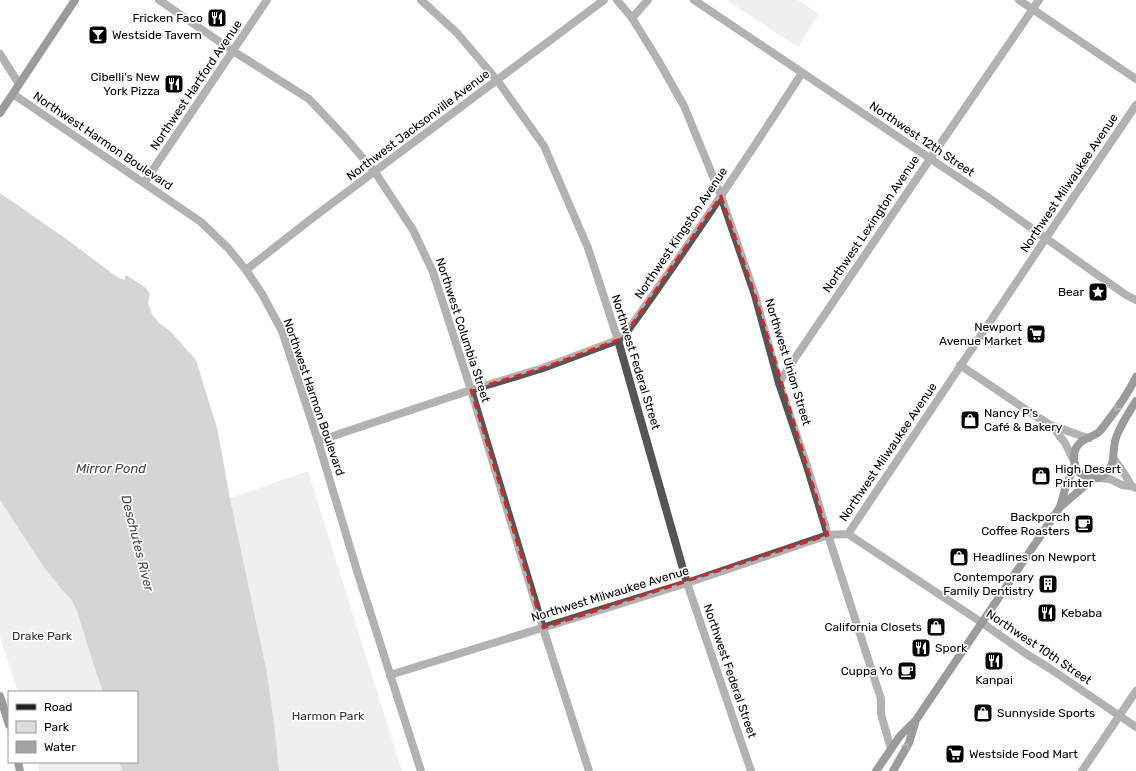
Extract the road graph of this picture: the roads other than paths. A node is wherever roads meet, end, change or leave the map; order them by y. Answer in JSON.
{"nodes":[{"id":1,"x":75,"y":0,"type":"edge"},
{"id":2,"x":159,"y":0,"type":"edge"},
{"id":3,"x":267,"y":0,"type":"edge"},
{"id":4,"x":421,"y":0,"type":"edge"},
{"id":5,"x":604,"y":0,"type":"edge"},
{"id":6,"x":617,"y":0,"type":"edge"},
{"id":7,"x":648,"y":0,"type":"edge"},
{"id":8,"x":694,"y":0,"type":"edge"},
{"id":9,"x":1018,"y":0,"type":"edge"},
{"id":10,"x":1039,"y":0,"type":"edge"},
{"id":11,"x":1033,"y":9,"type":"junction"},
{"id":12,"x":632,"y":18,"type":"junction"},
{"id":13,"x":233,"y":51,"type":"junction"},
{"id":14,"x":0,"y":54,"type":"edge"},
{"id":15,"x":802,"y":73,"type":"junction"},
{"id":16,"x":1136,"y":79,"type":"edge"},
{"id":17,"x":498,"y":80,"type":"junction"},
{"id":18,"x":19,"y":84,"type":"junction"},
{"id":19,"x":12,"y":94,"type":"junction"},
{"id":20,"x":1136,"y":106,"type":"edge"},
{"id":21,"x":0,"y":113,"type":"edge"},
{"id":22,"x":930,"y":159,"type":"junction"},
{"id":23,"x":375,"y":172,"type":"junction"},
{"id":24,"x":144,"y":183,"type":"junction"},
{"id":25,"x":721,"y":196,"type":"junction"},
{"id":26,"x":1046,"y":238,"type":"junction"},
{"id":27,"x":246,"y":270,"type":"junction"},
{"id":28,"x":1136,"y":300,"type":"edge"},
{"id":29,"x":618,"y":340,"type":"junction"},
{"id":30,"x":960,"y":366,"type":"junction"},
{"id":31,"x":1136,"y":377,"type":"edge"},
{"id":32,"x":779,"y":382,"type":"junction"},
{"id":33,"x":471,"y":390,"type":"junction"},
{"id":34,"x":1136,"y":401,"type":"edge"},
{"id":35,"x":1052,"y":426,"type":"junction"},
{"id":36,"x":1091,"y":436,"type":"junction"},
{"id":37,"x":318,"y":441,"type":"junction"},
{"id":38,"x":1114,"y":459,"type":"junction"},
{"id":39,"x":1074,"y":461,"type":"junction"},
{"id":40,"x":1097,"y":478,"type":"junction"},
{"id":41,"x":1133,"y":487,"type":"edge"},
{"id":42,"x":1060,"y":507,"type":"junction"},
{"id":43,"x":848,"y":534,"type":"junction"},
{"id":44,"x":828,"y":535,"type":"junction"},
{"id":45,"x":688,"y":583,"type":"junction"},
{"id":46,"x":981,"y":622,"type":"junction"},
{"id":47,"x":543,"y":628,"type":"junction"},
{"id":48,"x":390,"y":675,"type":"junction"},
{"id":49,"x":1136,"y":691,"type":"edge"},
{"id":50,"x":0,"y":696,"type":"edge"},
{"id":51,"x":2,"y":710,"type":"edge"},
{"id":52,"x":1119,"y":716,"type":"junction"},
{"id":53,"x":916,"y":720,"type":"junction"},
{"id":54,"x":8,"y":723,"type":"edge"},
{"id":55,"x":1136,"y":727,"type":"edge"},
{"id":56,"x":891,"y":749,"type":"junction"},
{"id":57,"x":421,"y":771,"type":"edge"},
{"id":58,"x":589,"y":771,"type":"edge"},
{"id":59,"x":751,"y":771,"type":"edge"},
{"id":60,"x":876,"y":771,"type":"edge"},
{"id":61,"x":893,"y":771,"type":"edge"},
{"id":62,"x":1082,"y":771,"type":"edge"}],
"edges":[{"from":1,"to":18,"type":"main road"},
{"from":2,"to":13,"type":"street","name":"Northwest Columbia Street"},
{"from":3,"to":13,"type":"street","name":"Northwest Hartford Avenue"},
{"from":4,"to":17,"type":"street","name":"Northwest Federal Street"},
{"from":5,"to":17,"type":"street","name":"Northwest Jacksonville Avenue"},
{"from":6,"to":12,"type":"street","name":"Northwest Union Street"},
{"from":7,"to":12,"type":"street"},
{"from":8,"to":15,"type":"street","name":"Northwest 12th Street"},
{"from":9,"to":11,"type":"street"},
{"from":10,"to":11,"type":"street","name":"Northwest Lexington Avenue"},
{"from":11,"to":16,"type":"street"},
{"from":11,"to":22,"type":"street","name":"Northwest Lexington Avenue"},
{"from":12,"to":25,"type":"street","name":"Northwest Union Street"},
{"from":13,"to":23,"type":"street","name":"Northwest Columbia Street"},
{"from":13,"to":24,"type":"street","name":"Northwest Hartford Avenue"},
{"from":14,"to":18,"type":"street"},
{"from":15,"to":22,"type":"street","name":"Northwest 12th Street"},
{"from":15,"to":25,"type":"street","name":"Northwest Kingston Avenue"},
{"from":17,"to":23,"type":"street","name":"Northwest Jacksonville Avenue"},
{"from":17,"to":29,"type":"street","name":"Northwest Federal Street"},
{"from":18,"to":19,"type":"main road"},
{"from":19,"to":21,"type":"main road"},
{"from":19,"to":24,"type":"street","name":"Northwest Harmon Boulevard"},
{"from":20,"to":26,"type":"street","name":"Northwest Milwaukee Avenue"},
{"from":22,"to":26,"type":"street","name":"Northwest 12th Street"},
{"from":22,"to":32,"type":"street","name":"Northwest Lexington Avenue"},
{"from":23,"to":27,"type":"street","name":"Northwest Jacksonville Avenue"},
{"from":23,"to":33,"type":"street","name":"Northwest Columbia Street"},
{"from":24,"to":27,"type":"street","name":"Northwest Harmon Boulevard"},
{"from":25,"to":29,"type":"street","name":"Northwest Kingston Avenue"},
{"from":25,"to":32,"type":"street","name":"Northwest Union Street"},
{"from":26,"to":28,"type":"street","name":"Northwest 12th Street"},
{"from":26,"to":30,"type":"street","name":"Northwest Milwaukee Avenue"},
{"from":27,"to":37,"type":"street","name":"Northwest Harmon Boulevard"},
{"from":29,"to":33,"type":"street","name":"Northwest Kingston Avenue"},
{"from":29,"to":45,"type":"street","name":"Northwest Federal Street"},
{"from":30,"to":35,"type":"street"},
{"from":30,"to":43,"type":"street","name":"Northwest Milwaukee Avenue"},
{"from":31,"to":36,"type":"main road","one_way":true},
{"from":32,"to":44,"type":"street","name":"Northwest Union Street"},
{"from":33,"to":37,"type":"street","name":"Northwest Kingston Avenue"},
{"from":33,"to":47,"type":"street","name":"Northwest Columbia Street"},
{"from":34,"to":38,"type":"main road"},
{"from":35,"to":36,"type":"street"},
{"from":35,"to":39,"type":"street"},
{"from":36,"to":39,"type":"main road"},
{"from":37,"to":48,"type":"street","name":"Northwest Harmon Boulevard"},
{"from":38,"to":40,"type":"main road"},
{"from":38,"to":41,"type":"street"},
{"from":39,"to":40,"type":"main road"},
{"from":39,"to":42,"type":"main road"},
{"from":40,"to":41,"type":"street"},
{"from":40,"to":42,"type":"main road"},
{"from":42,"to":46,"type":"main road"},
{"from":43,"to":44,"type":"street","name":"Northwest Milwaukee Avenue"},
{"from":43,"to":46,"type":"street","name":"Northwest 10th Street"},
{"from":44,"to":45,"type":"street","name":"Northwest Milwaukee Avenue"},
{"from":44,"to":56,"type":"street","name":"Northwest Union Street"},
{"from":45,"to":47,"type":"street","name":"Northwest Milwaukee Avenue"},
{"from":45,"to":59,"type":"street","name":"Northwest Federal Street"},
{"from":46,"to":52,"type":"street","name":"Northwest 10th Street"},
{"from":46,"to":53,"type":"main road"},
{"from":47,"to":48,"type":"street","name":"Northwest Milwaukee Avenue"},
{"from":47,"to":58,"type":"street","name":"Northwest Columbia Street"},
{"from":48,"to":57,"type":"street","name":"Northwest Harmon Boulevard"},
{"from":49,"to":52,"type":"street"},
{"from":50,"to":51,"type":"main road"},
{"from":51,"to":54,"type":"main road"},
{"from":52,"to":55,"type":"street","name":"Northwest 10th Street"},
{"from":52,"to":62,"type":"street"},
{"from":53,"to":56,"type":"main road"},
{"from":61,"to":53,"type":"main road","one_way":true},
{"from":56,"to":60,"type":"main road"}]}
